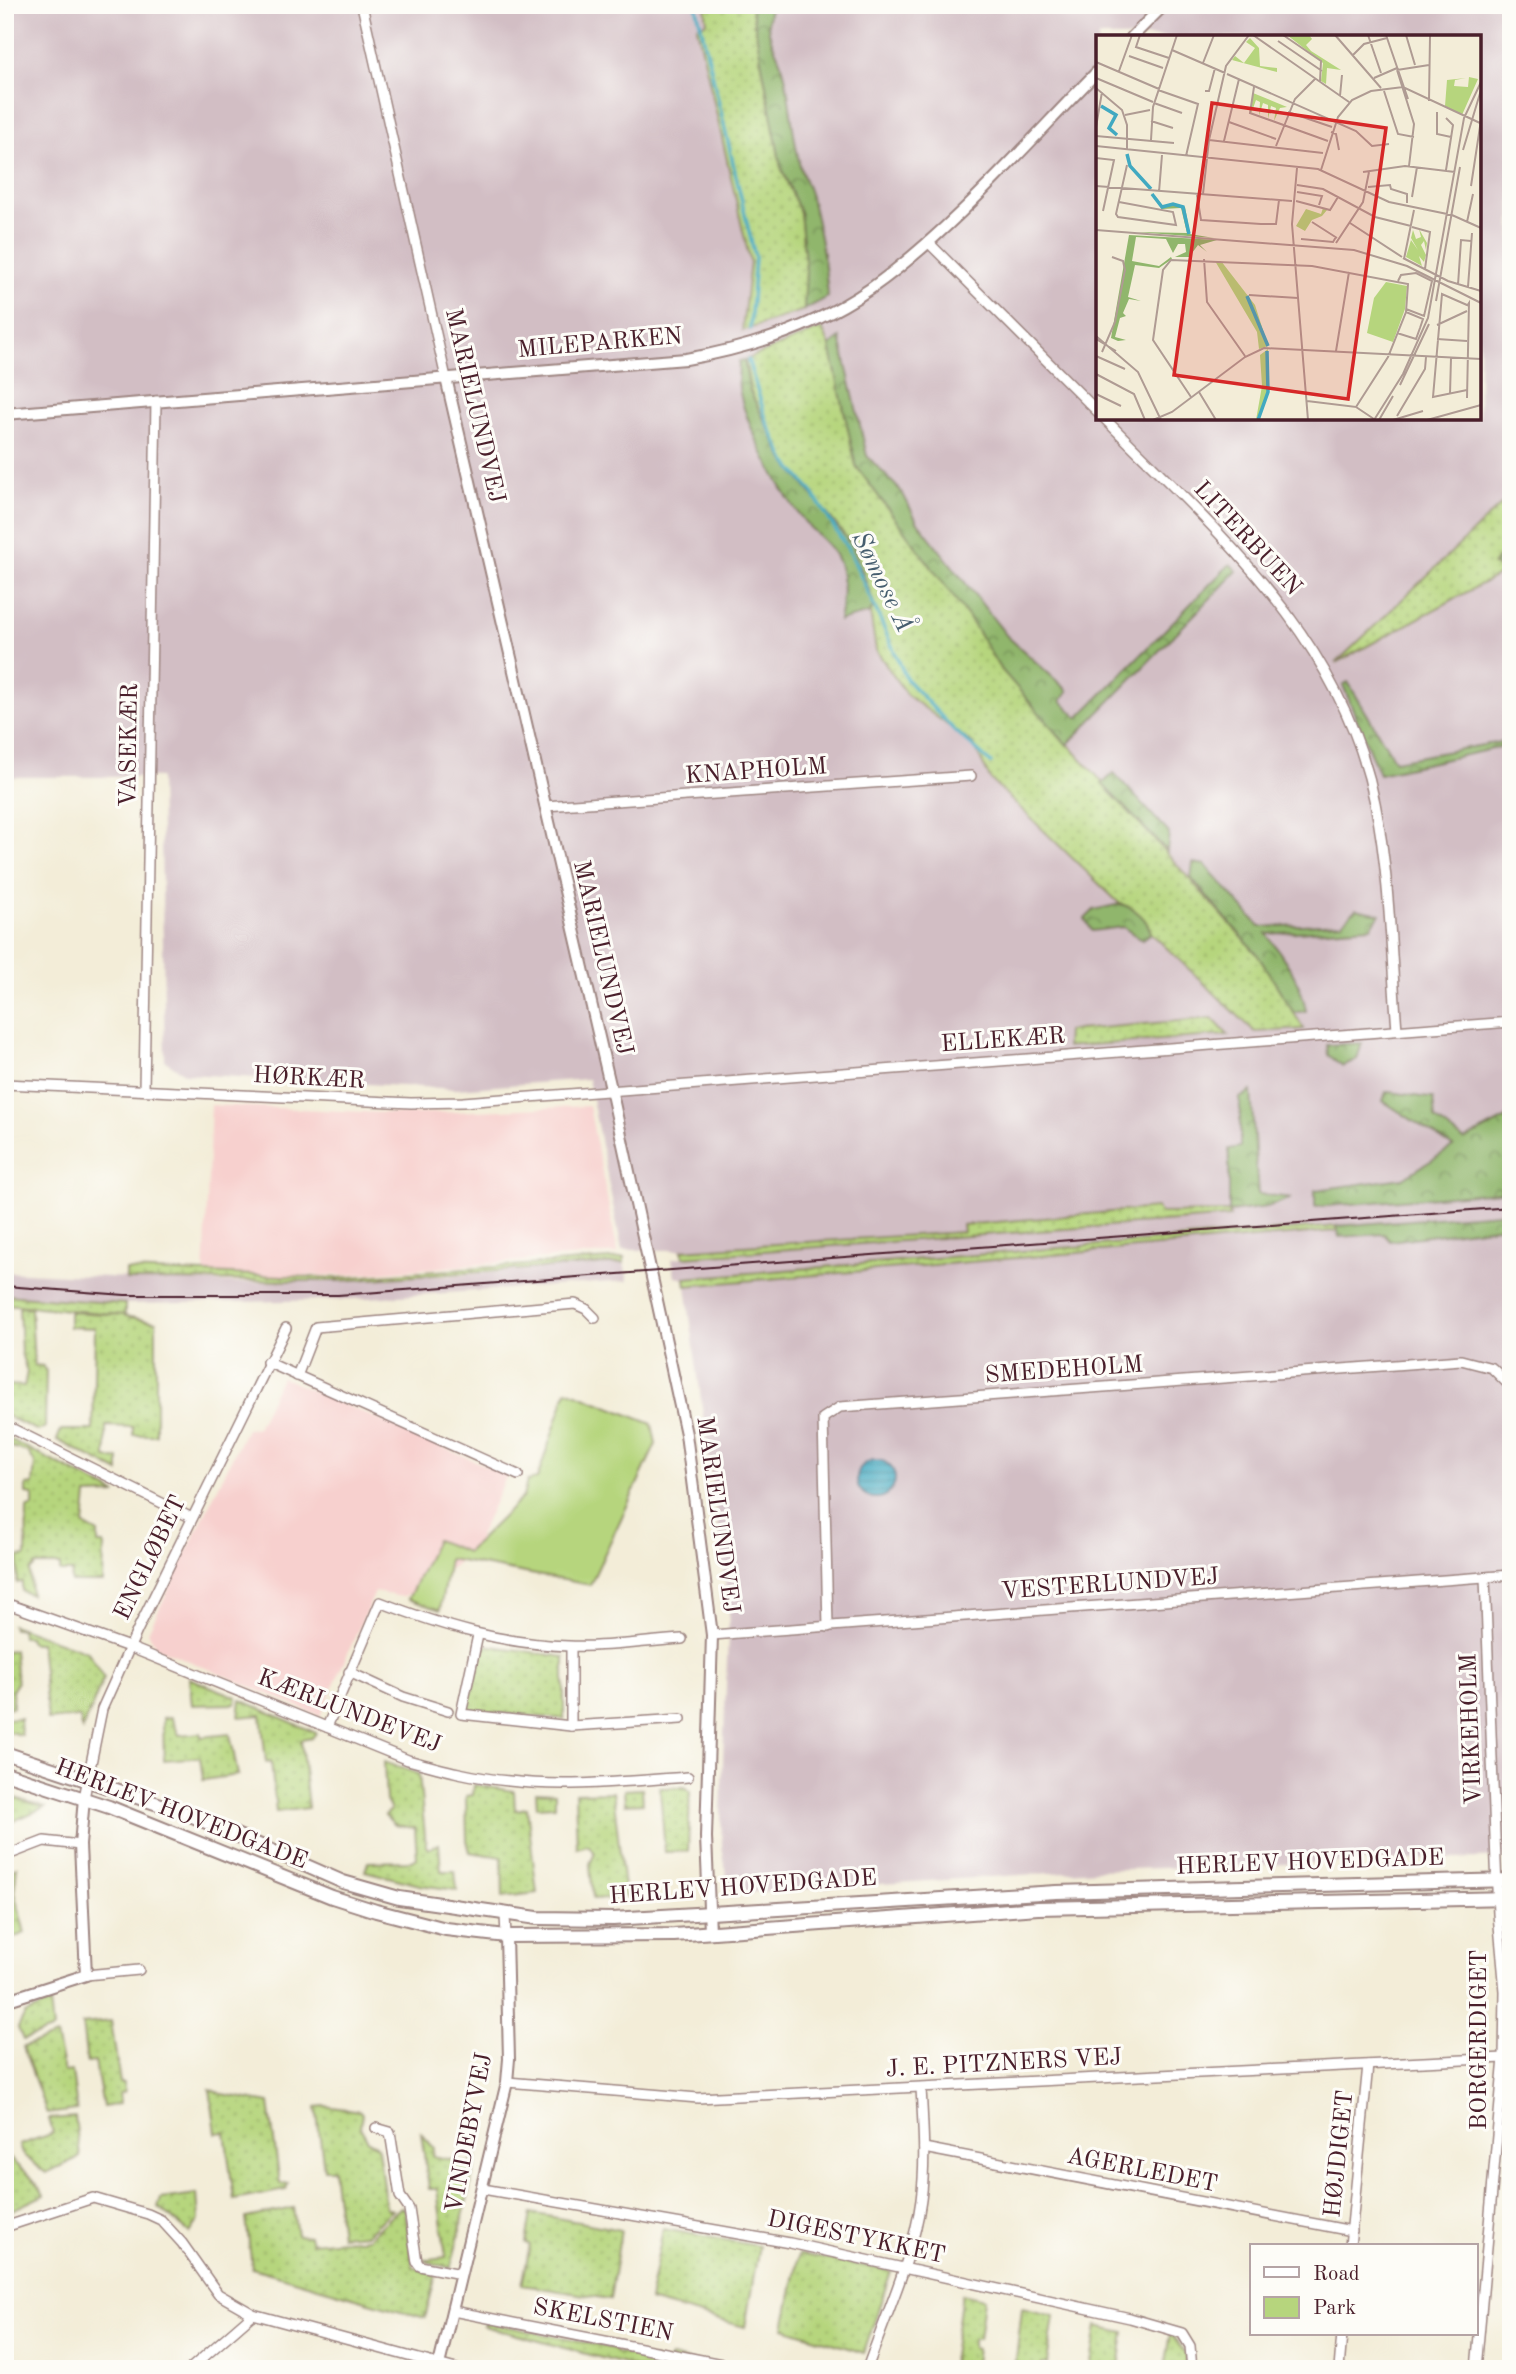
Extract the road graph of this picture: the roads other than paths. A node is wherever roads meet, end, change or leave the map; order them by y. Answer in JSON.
{"nodes":[{"id":1,"x":362,"y":5,"type":"edge"},
{"id":2,"x":1164,"y":5,"type":"edge"},
{"id":3,"x":1134,"y":35,"type":"edge"},
{"id":4,"x":1096,"y":73,"type":"edge"},
{"id":5,"x":928,"y":242,"type":"junction"},
{"id":6,"x":446,"y":378,"type":"junction"},
{"id":7,"x":156,"y":401,"type":"junction"},
{"id":8,"x":1096,"y":410,"type":"edge"},
{"id":9,"x":5,"y":414,"type":"edge"},
{"id":10,"x":1106,"y":420,"type":"edge"},
{"id":11,"x":971,"y":776,"type":"dead end"},
{"id":12,"x":545,"y":806,"type":"junction"},
{"id":13,"x":1511,"y":1022,"type":"edge"},
{"id":14,"x":1397,"y":1030,"type":"junction"},
{"id":15,"x":5,"y":1084,"type":"edge"},
{"id":16,"x":144,"y":1090,"type":"junction"},
{"id":17,"x":611,"y":1090,"type":"junction"},
{"id":18,"x":595,"y":1318,"type":"dead end"},
{"id":19,"x":286,"y":1328,"type":"dead end"},
{"id":20,"x":267,"y":1362,"type":"junction"},
{"id":21,"x":297,"y":1376,"type":"junction"},
{"id":22,"x":1511,"y":1387,"type":"edge"},
{"id":23,"x":5,"y":1425,"type":"edge"},
{"id":24,"x":518,"y":1475,"type":"dead end"},
{"id":25,"x":192,"y":1518,"type":"junction"},
{"id":26,"x":1511,"y":1575,"type":"edge"},
{"id":27,"x":1485,"y":1577,"type":"junction"},
{"id":28,"x":5,"y":1603,"type":"edge"},
{"id":29,"x":828,"y":1627,"type":"junction"},
{"id":30,"x":478,"y":1635,"type":"junction"},
{"id":31,"x":712,"y":1635,"type":"junction"},
{"id":32,"x":682,"y":1639,"type":"dead end"},
{"id":33,"x":129,"y":1647,"type":"junction"},
{"id":34,"x":571,"y":1647,"type":"junction"},
{"id":35,"x":349,"y":1672,"type":"junction"},
{"id":36,"x":448,"y":1711,"type":"dead end"},
{"id":37,"x":681,"y":1720,"type":"dead end"},
{"id":38,"x":570,"y":1726,"type":"junction"},
{"id":39,"x":327,"y":1727,"type":"junction"},
{"id":40,"x":5,"y":1753,"type":"edge"},
{"id":41,"x":5,"y":1773,"type":"edge"},
{"id":42,"x":688,"y":1777,"type":"dead end"},
{"id":43,"x":87,"y":1778,"type":"junction"},
{"id":44,"x":84,"y":1798,"type":"junction"},
{"id":45,"x":80,"y":1845,"type":"junction"},
{"id":46,"x":5,"y":1856,"type":"edge"},
{"id":47,"x":1504,"y":1880,"type":"edge"},
{"id":48,"x":1504,"y":1899,"type":"edge"},
{"id":49,"x":708,"y":1912,"type":"junction"},
{"id":50,"x":505,"y":1915,"type":"junction"},
{"id":51,"x":710,"y":1932,"type":"junction"},
{"id":52,"x":506,"y":1936,"type":"junction"},
{"id":53,"x":139,"y":1970,"type":"dead end"},
{"id":54,"x":86,"y":1975,"type":"junction"},
{"id":55,"x":5,"y":2001,"type":"edge"},
{"id":56,"x":1504,"y":2058,"type":"junction"},
{"id":57,"x":1368,"y":2065,"type":"junction"},
{"id":58,"x":507,"y":2082,"type":"junction"},
{"id":59,"x":920,"y":2088,"type":"junction"},
{"id":60,"x":376,"y":2129,"type":"dead end"},
{"id":61,"x":924,"y":2148,"type":"junction"},
{"id":62,"x":483,"y":2189,"type":"junction"},
{"id":63,"x":5,"y":2227,"type":"edge"},
{"id":64,"x":1352,"y":2231,"type":"junction"},
{"id":65,"x":1350,"y":2244,"type":"edge"},
{"id":66,"x":904,"y":2266,"type":"junction"},
{"id":67,"x":461,"y":2274,"type":"junction"},
{"id":68,"x":453,"y":2311,"type":"junction"},
{"id":69,"x":253,"y":2314,"type":"junction"},
{"id":70,"x":1342,"y":2336,"type":"edge"},
{"id":71,"x":439,"y":2366,"type":"edge"},
{"id":72,"x":190,"y":2369,"type":"edge"},
{"id":73,"x":456,"y":2369,"type":"edge"},
{"id":74,"x":747,"y":2369,"type":"edge"},
{"id":75,"x":866,"y":2369,"type":"edge"},
{"id":76,"x":1192,"y":2369,"type":"edge"},
{"id":77,"x":1339,"y":2369,"type":"edge"},
{"id":78,"x":1476,"y":2369,"type":"edge"}],
"edges":[{"from":1,"to":6,"type":"street","name":"MARIELUNDVEJ"},
{"from":2,"to":3,"type":"street"},
{"from":4,"to":5,"type":"street","name":"MILEPARKEN"},
{"from":5,"to":6,"type":"street","name":"MILEPARKEN"},
{"from":5,"to":8,"type":"street"},
{"from":6,"to":7,"type":"street","name":"MILEPARKEN"},
{"from":6,"to":12,"type":"street","name":"MARIELUNDVEJ"},
{"from":7,"to":9,"type":"street","name":"MILEPARKEN"},
{"from":7,"to":16,"type":"street","name":"VASEKÆR"},
{"from":10,"to":14,"type":"street","name":"LITERBUEN"},
{"from":11,"to":12,"type":"street","name":"KNAPHOLM"},
{"from":12,"to":17,"type":"street","name":"MARIELUNDVEJ"},
{"from":13,"to":14,"type":"street","name":"ELLEKÆR"},
{"from":14,"to":17,"type":"street","name":"ELLEKÆR"},
{"from":15,"to":16,"type":"street","name":"HØRKÆR"},
{"from":16,"to":17,"type":"street","name":"HØRKÆR"},
{"from":17,"to":31,"type":"street","name":"MARIELUNDVEJ"},
{"from":18,"to":21,"type":"street"},
{"from":19,"to":20,"type":"street","name":"ENGLØBET"},
{"from":20,"to":21,"type":"street"},
{"from":20,"to":25,"type":"street","name":"ENGLØBET"},
{"from":21,"to":24,"type":"street"},
{"from":22,"to":29,"type":"street","name":"SMEDEHOLM"},
{"from":23,"to":25,"type":"street"},
{"from":25,"to":33,"type":"street","name":"ENGLØBET"},
{"from":26,"to":27,"type":"street","name":"VESTERLUNDVEJ"},
{"from":27,"to":29,"type":"street","name":"VESTERLUNDVEJ"},
{"from":27,"to":47,"type":"street","name":"VIRKEHOLM"},
{"from":28,"to":33,"type":"street","name":"KÆRLUNDEVEJ"},
{"from":29,"to":31,"type":"street","name":"VESTERLUNDVEJ"},
{"from":30,"to":34,"type":"street"},
{"from":30,"to":35,"type":"street"},
{"from":30,"to":38,"type":"street"},
{"from":31,"to":49,"type":"street","name":"MARIELUNDVEJ"},
{"from":32,"to":34,"type":"street"},
{"from":33,"to":39,"type":"street","name":"KÆRLUNDEVEJ"},
{"from":33,"to":43,"type":"street","name":"ENGLØBET"},
{"from":34,"to":38,"type":"street"},
{"from":35,"to":36,"type":"street"},
{"from":35,"to":39,"type":"street"},
{"from":37,"to":38,"type":"street"},
{"from":39,"to":42,"type":"street","name":"KÆRLUNDEVEJ"},
{"from":40,"to":43,"type":"main road","name":"HERLEV HOVEDGADE"},
{"from":41,"to":44,"type":"main road","name":"HERLEV HOVEDGADE"},
{"from":43,"to":44,"type":"street","name":"ENGLØBET"},
{"from":43,"to":50,"type":"main road","name":"HERLEV HOVEDGADE"},
{"from":44,"to":45,"type":"street"},
{"from":44,"to":52,"type":"main road","name":"HERLEV HOVEDGADE"},
{"from":45,"to":46,"type":"street"},
{"from":45,"to":54,"type":"street"},
{"from":47,"to":48,"type":"street","name":"BORGERDIGET"},
{"from":47,"to":49,"type":"main road","name":"HERLEV HOVEDGADE"},
{"from":48,"to":51,"type":"main road","name":"HERLEV HOVEDGADE"},
{"from":48,"to":56,"type":"street","name":"BORGERDIGET"},
{"from":49,"to":50,"type":"main road","name":"HERLEV HOVEDGADE"},
{"from":49,"to":51,"type":"street","name":"MARIELUNDVEJ"},
{"from":50,"to":52,"type":"street","name":"VINDEBYVEJ"},
{"from":51,"to":52,"type":"main road","name":"HERLEV HOVEDGADE"},
{"from":52,"to":58,"type":"street","name":"VINDEBYVEJ"},
{"from":53,"to":54,"type":"street"},
{"from":54,"to":55,"type":"street"},
{"from":56,"to":57,"type":"street","name":"J. E. PITZNERS VEJ"},
{"from":56,"to":78,"type":"street","name":"BORGERDIGET"},
{"from":57,"to":59,"type":"street","name":"J. E. PITZNERS VEJ"},
{"from":57,"to":64,"type":"street","name":"HØJDIGET"},
{"from":58,"to":59,"type":"street","name":"J. E. PITZNERS VEJ"},
{"from":58,"to":62,"type":"street","name":"VINDEBYVEJ"},
{"from":59,"to":61,"type":"street"},
{"from":60,"to":67,"type":"street","name":"VINDEBYVEJ"},
{"from":61,"to":64,"type":"street","name":"AGERLEDET"},
{"from":61,"to":66,"type":"street"},
{"from":62,"to":66,"type":"street","name":"DIGESTYKKET"},
{"from":62,"to":67,"type":"street","name":"VINDEBYVEJ"},
{"from":63,"to":69,"type":"street"},
{"from":64,"to":65,"type":"street","name":"HØJDIGET"},
{"from":66,"to":75,"type":"street"},
{"from":66,"to":76,"type":"street","name":"DIGESTYKKET"},
{"from":67,"to":68,"type":"street","name":"VINDEBYVEJ"},
{"from":68,"to":71,"type":"street","name":"VINDEBYVEJ"},
{"from":68,"to":74,"type":"street","name":"SKELSTIEN"},
{"from":69,"to":71,"type":"street"},
{"from":69,"to":72,"type":"street"},
{"from":70,"to":77,"type":"street"},
{"from":71,"to":73,"type":"street"}]}
